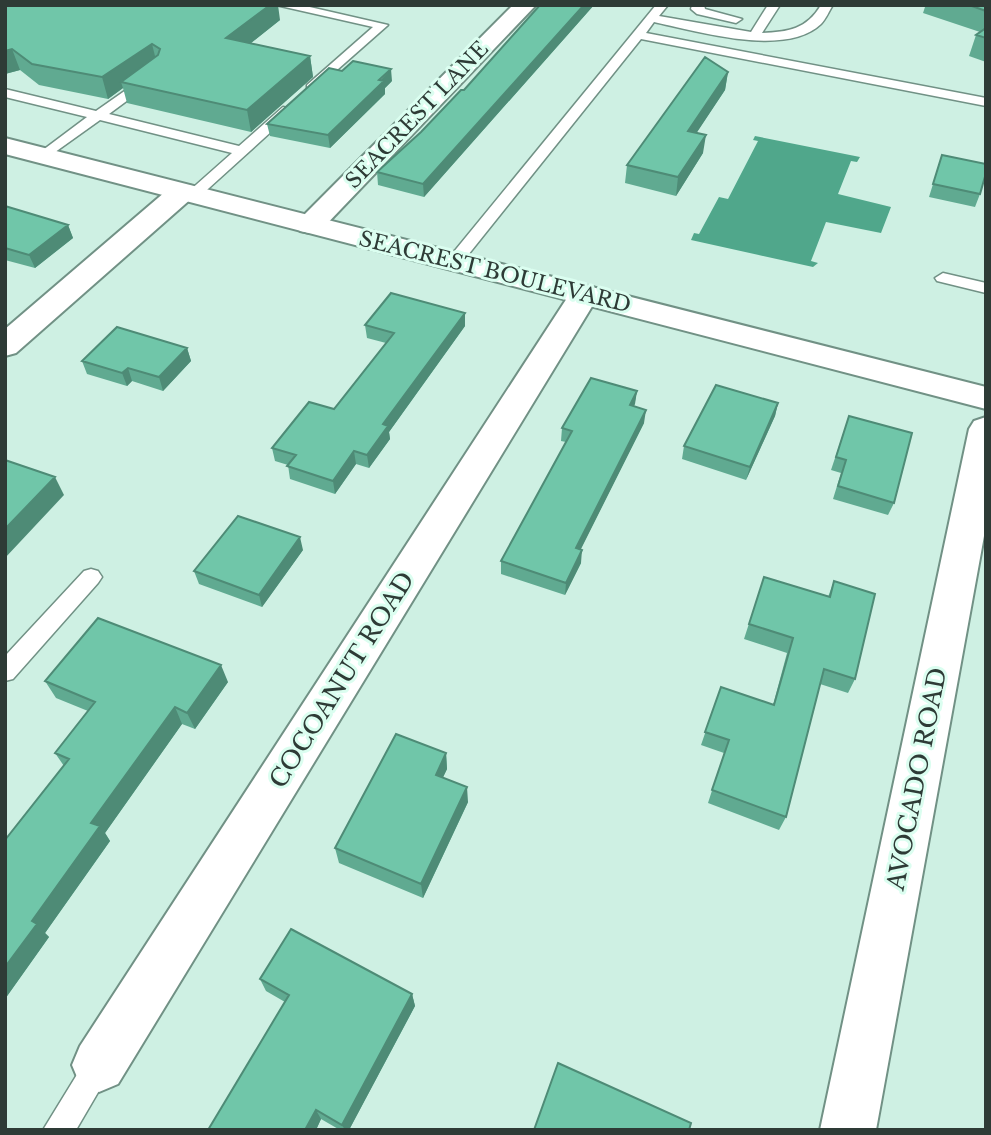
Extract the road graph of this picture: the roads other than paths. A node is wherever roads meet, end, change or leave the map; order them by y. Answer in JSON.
{"nodes":[{"id":1,"x":282,"y":5,"type":"edge"},
{"id":2,"x":524,"y":5,"type":"edge"},
{"id":3,"x":662,"y":5,"type":"edge"},
{"id":4,"x":698,"y":5,"type":"edge"},
{"id":5,"x":774,"y":5,"type":"edge"},
{"id":6,"x":827,"y":5,"type":"edge"},
{"id":7,"x":651,"y":18,"type":"junction"},
{"id":8,"x":762,"y":24,"type":"junction"},
{"id":9,"x":638,"y":35,"type":"junction"},
{"id":10,"x":754,"y":36,"type":"junction"},
{"id":11,"x":158,"y":71,"type":"edge"},
{"id":12,"x":5,"y":93,"type":"edge"},
{"id":13,"x":986,"y":102,"type":"edge"},
{"id":14,"x":98,"y":116,"type":"junction"},
{"id":15,"x":5,"y":146,"type":"edge"},
{"id":16,"x":242,"y":151,"type":"junction"},
{"id":17,"x":44,"y":156,"type":"junction"},
{"id":18,"x":187,"y":193,"type":"junction"},
{"id":19,"x":310,"y":225,"type":"junction"},
{"id":20,"x":454,"y":262,"type":"junction"},
{"id":21,"x":943,"y":278,"type":"dead end"},
{"id":22,"x":986,"y":288,"type":"edge"},
{"id":23,"x":584,"y":295,"type":"junction"},
{"id":24,"x":5,"y":346,"type":"edge"},
{"id":25,"x":986,"y":398,"type":"edge"},
{"id":26,"x":986,"y":429,"type":"edge"},
{"id":27,"x":91,"y":577,"type":"dead end"},
{"id":28,"x":5,"y":672,"type":"edge"},
{"id":29,"x":99,"y":1065,"type":"joint"},
{"id":30,"x":58,"y":1130,"type":"edge"},
{"id":31,"x":848,"y":1130,"type":"edge"}],
"edges":[{"from":1,"to":16,"type":"lane"},
{"from":2,"to":19,"type":"street","name":"SEACREST LANE"},
{"from":3,"to":7,"type":"lane"},
{"from":4,"to":8,"type":"lane"},
{"from":5,"to":8,"type":"lane"},
{"from":6,"to":10,"type":"lane"},
{"from":7,"to":9,"type":"lane"},
{"from":7,"to":10,"type":"lane"},
{"from":8,"to":10,"type":"lane"},
{"from":9,"to":13,"type":"lane"},
{"from":9,"to":20,"type":"lane"},
{"from":11,"to":14,"type":"lane"},
{"from":12,"to":14,"type":"lane"},
{"from":14,"to":16,"type":"lane"},
{"from":14,"to":17,"type":"lane"},
{"from":15,"to":17,"type":"street","name":"SEACREST BOULEVARD"},
{"from":16,"to":18,"type":"lane"},
{"from":17,"to":18,"type":"street","name":"SEACREST BOULEVARD"},
{"from":18,"to":19,"type":"street","name":"SEACREST BOULEVARD"},
{"from":18,"to":24,"type":"street"},
{"from":19,"to":20,"type":"street","name":"SEACREST BOULEVARD"},
{"from":20,"to":23,"type":"street","name":"SEACREST BOULEVARD"},
{"from":21,"to":22,"type":"lane"},
{"from":23,"to":25,"type":"street","name":"SEACREST BOULEVARD"},
{"from":23,"to":29,"type":"street","name":"COCOANUT ROAD"},
{"from":26,"to":31,"type":"street","name":"AVOCADO ROAD"},
{"from":27,"to":28,"type":"lane"},
{"from":29,"to":30,"type":"lane"}]}
